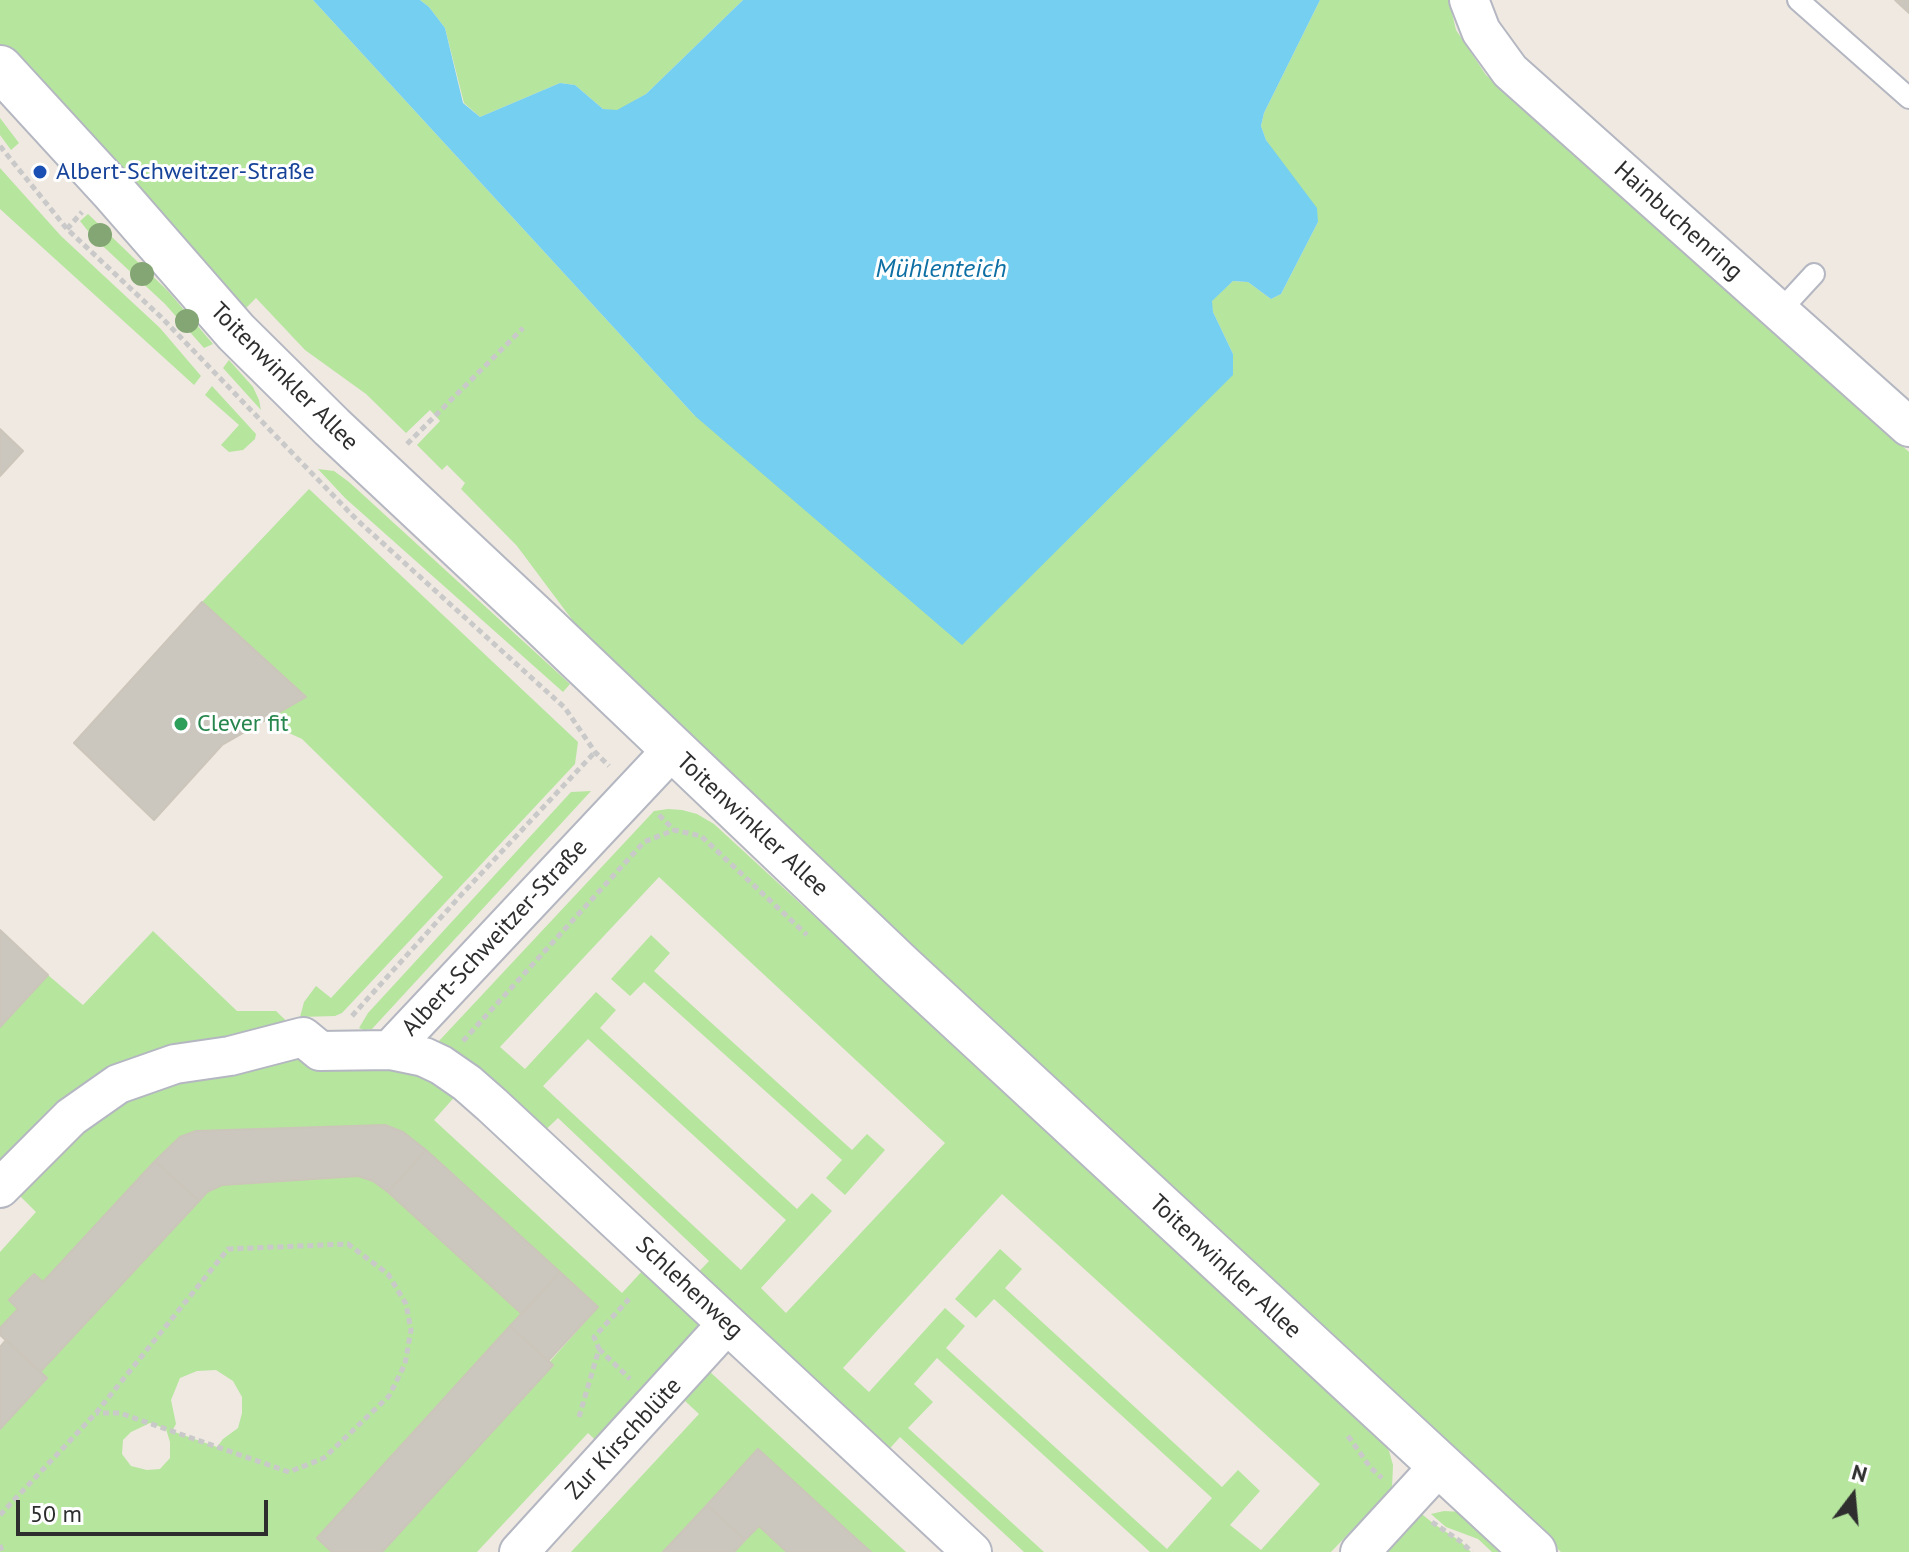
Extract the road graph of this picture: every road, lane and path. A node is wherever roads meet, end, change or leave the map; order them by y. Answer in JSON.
{"nodes":[{"id":1,"x":1469,"y":0,"type":"edge"},
{"id":2,"x":1798,"y":0,"type":"edge"},
{"id":3,"x":0,"y":68,"type":"edge"},
{"id":4,"x":1909,"y":98,"type":"edge"},
{"id":5,"x":1814,"y":274,"type":"dead end"},
{"id":6,"x":1779,"y":312,"type":"junction"},
{"id":7,"x":523,"y":328,"type":"dead end"},
{"id":8,"x":1909,"y":427,"type":"edge"},
{"id":9,"x":403,"y":448,"type":"dead end"},
{"id":10,"x":672,"y":750,"type":"junction"},
{"id":11,"x":595,"y":752,"type":"dead end"},
{"id":12,"x":674,"y":830,"type":"dead end"},
{"id":13,"x":390,"y":1050,"type":"junction"},
{"id":14,"x":320,"y":1051,"type":"junction"},
{"id":15,"x":441,"y":1065,"type":"junction"},
{"id":16,"x":0,"y":1188,"type":"edge"},
{"id":17,"x":629,"y":1299,"type":"dead end"},
{"id":18,"x":727,"y":1324,"type":"junction"},
{"id":19,"x":599,"y":1349,"type":"junction"},
{"id":20,"x":632,"y":1381,"type":"dead end"},
{"id":21,"x":96,"y":1413,"type":"junction"},
{"id":22,"x":579,"y":1417,"type":"dead end"},
{"id":23,"x":1439,"y":1466,"type":"junction"},
{"id":24,"x":0,"y":1515,"type":"edge"},
{"id":25,"x":0,"y":1545,"type":"edge"},
{"id":26,"x":2,"y":1552,"type":"edge"},
{"id":27,"x":519,"y":1552,"type":"edge"},
{"id":28,"x":972,"y":1552,"type":"edge"},
{"id":29,"x":1360,"y":1552,"type":"edge"},
{"id":30,"x":1534,"y":1552,"type":"edge"}],
"edges":[{"from":1,"to":6,"type":"street","name":"Hainbuchenring"},
{"from":2,"to":4,"type":"lane"},
{"from":3,"to":10,"type":"street","name":"Toitenwinkler Allee"},
{"from":5,"to":6,"type":"lane"},
{"from":6,"to":8,"type":"street","name":"Hainbuchenring"},
{"from":7,"to":9,"type":"path"},
{"from":10,"to":13,"type":"street","name":"Albert-Schweitzer-Straße"},
{"from":10,"to":23,"type":"street","name":"Toitenwinkler Allee"},
{"from":11,"to":14,"type":"path"},
{"from":12,"to":15,"type":"path"},
{"from":13,"to":14,"type":"street","name":"Albert-Schweitzer-Straße"},
{"from":13,"to":15,"type":"street","name":"Schlehenweg"},
{"from":14,"to":16,"type":"street","name":"Albert-Schweitzer-Straße"},
{"from":15,"to":18,"type":"street","name":"Schlehenweg"},
{"from":17,"to":19,"type":"path"},
{"from":18,"to":27,"type":"street","name":"Zur Kirschblüte"},
{"from":18,"to":28,"type":"street","name":"Schlehenweg"},
{"from":19,"to":20,"type":"path"},
{"from":19,"to":22,"type":"path"},
{"from":21,"to":21,"type":"path"},
{"from":21,"to":24,"type":"path"},
{"from":23,"to":29,"type":"street"},
{"from":23,"to":30,"type":"street","name":"Toitenwinkler Allee"},
{"from":25,"to":26,"type":"path"}]}
